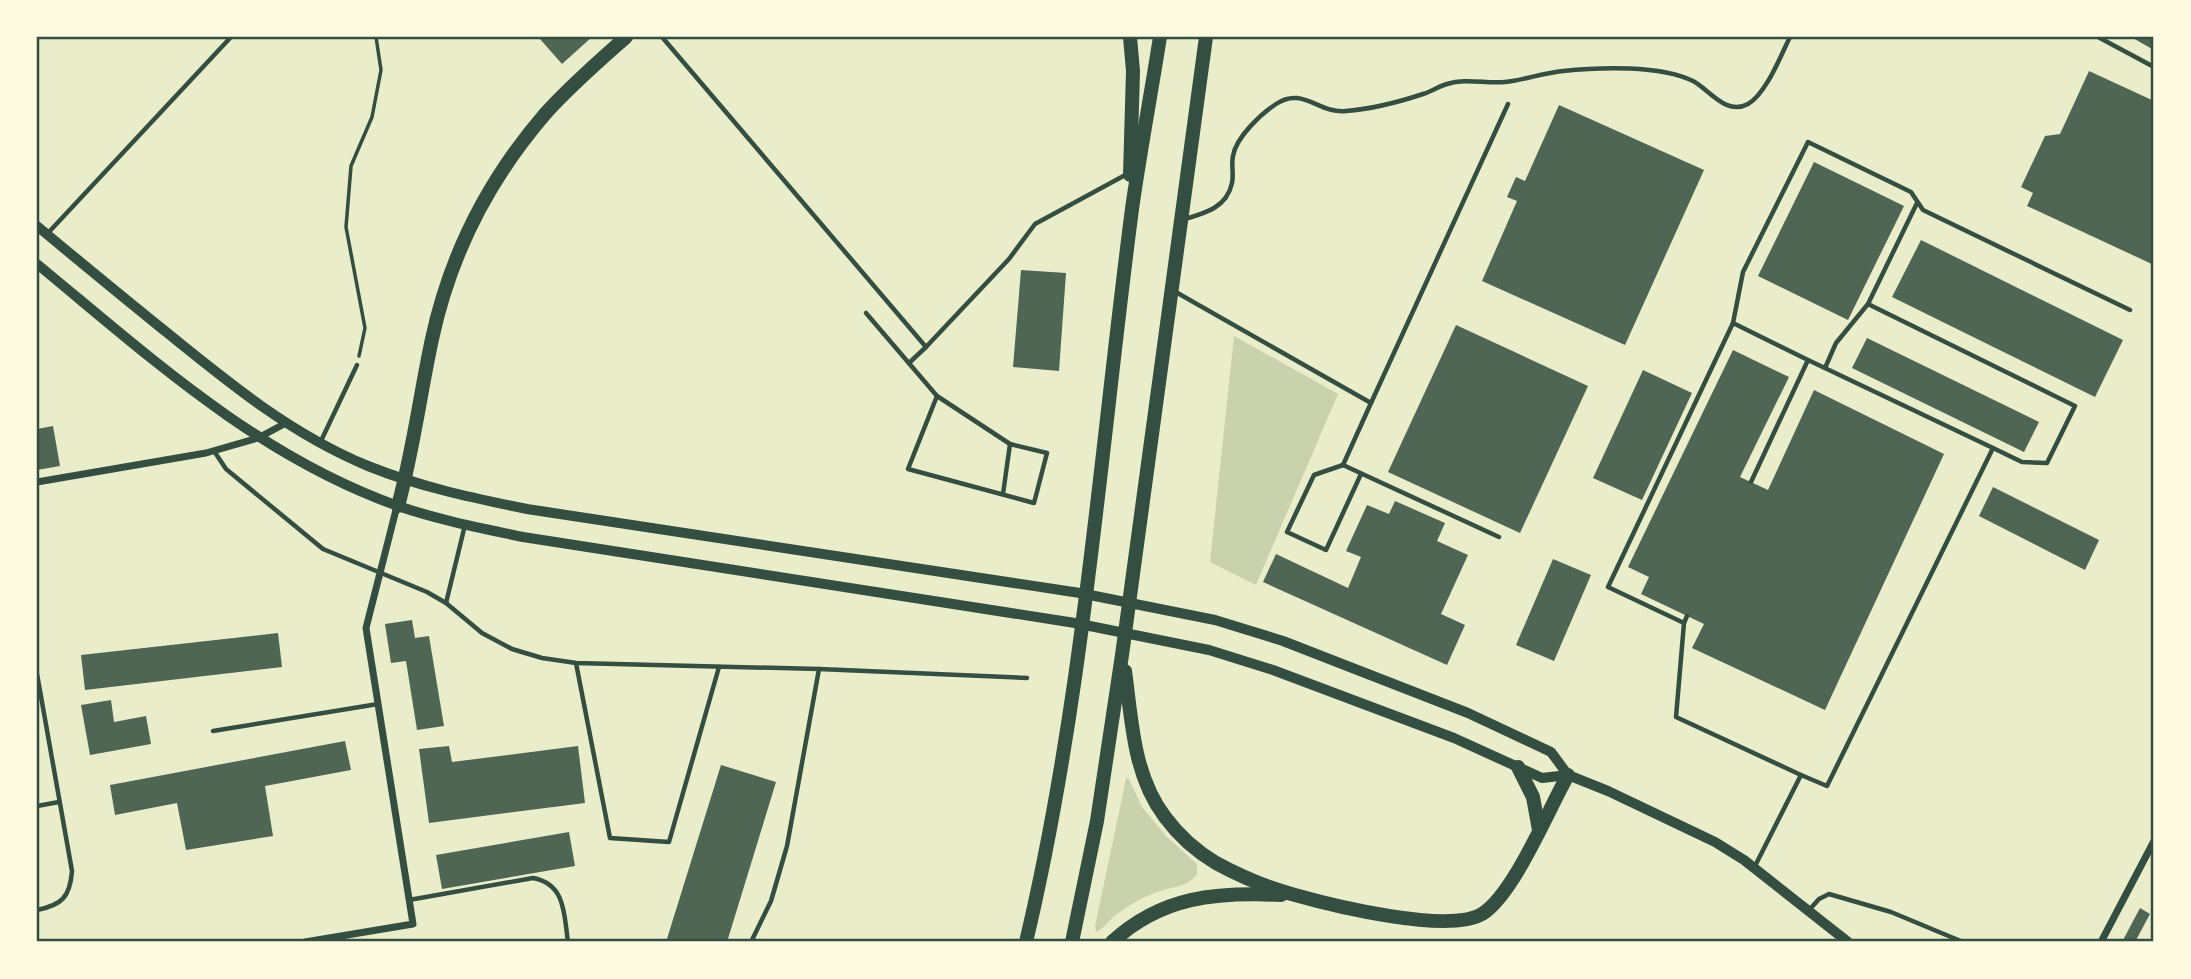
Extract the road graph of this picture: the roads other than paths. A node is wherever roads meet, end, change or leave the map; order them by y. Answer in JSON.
{"nodes":[{"id":1,"x":231,"y":37,"type":"edge"},
{"id":2,"x":626,"y":37,"type":"edge"},
{"id":3,"x":662,"y":37,"type":"edge"},
{"id":4,"x":1130,"y":37,"type":"edge"},
{"id":5,"x":1160,"y":37,"type":"edge"},
{"id":6,"x":1206,"y":37,"type":"edge"},
{"id":7,"x":1790,"y":37,"type":"edge"},
{"id":8,"x":2098,"y":37,"type":"edge"},
{"id":9,"x":2154,"y":67,"type":"edge"},
{"id":10,"x":1508,"y":104,"type":"dead end"},
{"id":11,"x":1130,"y":172,"type":"junction"},
{"id":12,"x":1918,"y":202,"type":"junction"},
{"id":13,"x":1132,"y":207,"type":"junction"},
{"id":14,"x":1180,"y":220,"type":"junction"},
{"id":15,"x":37,"y":226,"type":"edge"},
{"id":16,"x":47,"y":234,"type":"junction"},
{"id":17,"x":37,"y":264,"type":"edge"},
{"id":18,"x":1170,"y":289,"type":"junction"},
{"id":19,"x":1868,"y":304,"type":"junction"},
{"id":20,"x":2130,"y":310,"type":"dead end"},
{"id":21,"x":866,"y":313,"type":"dead end"},
{"id":22,"x":1733,"y":323,"type":"junction"},
{"id":23,"x":926,"y":347,"type":"junction"},
{"id":24,"x":1808,"y":360,"type":"junction"},
{"id":25,"x":909,"y":363,"type":"junction"},
{"id":26,"x":357,"y":365,"type":"road end"},
{"id":27,"x":1825,"y":368,"type":"junction"},
{"id":28,"x":937,"y":396,"type":"junction"},
{"id":29,"x":1371,"y":403,"type":"junction"},
{"id":30,"x":286,"y":423,"type":"junction"},
{"id":31,"x":258,"y":438,"type":"junction"},
{"id":32,"x":320,"y":443,"type":"junction"},
{"id":33,"x":1010,"y":444,"type":"junction"},
{"id":34,"x":1993,"y":447,"type":"junction"},
{"id":35,"x":214,"y":451,"type":"junction"},
{"id":36,"x":1343,"y":466,"type":"junction"},
{"id":37,"x":1362,"y":474,"type":"junction"},
{"id":38,"x":405,"y":480,"type":"junction"},
{"id":39,"x":37,"y":482,"type":"edge"},
{"id":40,"x":1751,"y":482,"type":"dead end"},
{"id":41,"x":1003,"y":494,"type":"junction"},
{"id":42,"x":398,"y":506,"type":"junction"},
{"id":43,"x":466,"y":525,"type":"junction"},
{"id":44,"x":1499,"y":537,"type":"dead end"},
{"id":45,"x":379,"y":573,"type":"junction"},
{"id":46,"x":446,"y":603,"type":"junction"},
{"id":47,"x":1687,"y":616,"type":"dead end"},
{"id":48,"x":1684,"y":623,"type":"junction"},
{"id":49,"x":1122,"y":655,"type":"junction"},
{"id":50,"x":576,"y":663,"type":"junction"},
{"id":51,"x":719,"y":667,"type":"junction"},
{"id":52,"x":820,"y":669,"type":"junction"},
{"id":53,"x":37,"y":674,"type":"edge"},
{"id":54,"x":1027,"y":678,"type":"dead end"},
{"id":55,"x":377,"y":704,"type":"junction"},
{"id":56,"x":214,"y":731,"type":"dead end"},
{"id":57,"x":1518,"y":767,"type":"junction"},
{"id":58,"x":1568,"y":775,"type":"junction"},
{"id":59,"x":1801,"y":775,"type":"junction"},
{"id":60,"x":59,"y":802,"type":"junction"},
{"id":61,"x":37,"y":806,"type":"edge"},
{"id":62,"x":1539,"y":830,"type":"junction"},
{"id":63,"x":2154,"y":841,"type":"edge"},
{"id":64,"x":1754,"y":867,"type":"junction"},
{"id":65,"x":1293,"y":895,"type":"junction"},
{"id":66,"x":409,"y":900,"type":"junction"},
{"id":67,"x":37,"y":910,"type":"edge"},
{"id":68,"x":1809,"y":911,"type":"junction"},
{"id":69,"x":305,"y":942,"type":"edge"},
{"id":70,"x":568,"y":942,"type":"edge"},
{"id":71,"x":751,"y":942,"type":"edge"},
{"id":72,"x":1026,"y":942,"type":"edge"},
{"id":73,"x":1072,"y":942,"type":"edge"},
{"id":74,"x":1112,"y":942,"type":"edge"},
{"id":75,"x":1848,"y":942,"type":"edge"},
{"id":76,"x":1963,"y":942,"type":"edge"},
{"id":77,"x":2101,"y":942,"type":"edge"}],
"edges":[{"from":1,"to":16,"type":"lane"},
{"from":2,"to":38,"type":"highway"},
{"from":3,"to":23,"type":"lane"},
{"from":4,"to":11,"type":"highway"},
{"from":5,"to":13,"type":"highway"},
{"from":6,"to":14,"type":"highway"},
{"from":7,"to":14,"type":"lane"},
{"from":8,"to":9,"type":"lane"},
{"from":10,"to":29,"type":"lane"},
{"from":11,"to":13,"type":"highway"},
{"from":11,"to":23,"type":"lane"},
{"from":12,"to":19,"type":"lane"},
{"from":12,"to":20,"type":"lane"},
{"from":12,"to":22,"type":"lane"},
{"from":13,"to":72,"type":"highway"},
{"from":14,"to":18,"type":"highway"},
{"from":15,"to":16,"type":"street"},
{"from":16,"to":30,"type":"street"},
{"from":17,"to":31,"type":"street"},
{"from":18,"to":29,"type":"lane"},
{"from":18,"to":49,"type":"highway"},
{"from":19,"to":27,"type":"lane"},
{"from":19,"to":34,"type":"lane"},
{"from":21,"to":25,"type":"lane"},
{"from":22,"to":24,"type":"lane"},
{"from":22,"to":48,"type":"lane"},
{"from":23,"to":25,"type":"lane"},
{"from":24,"to":27,"type":"lane"},
{"from":24,"to":40,"type":"lane"},
{"from":25,"to":28,"type":"lane"},
{"from":26,"to":32,"type":"lane"},
{"from":27,"to":34,"type":"lane"},
{"from":28,"to":33,"type":"lane"},
{"from":28,"to":41,"type":"lane"},
{"from":29,"to":36,"type":"lane"},
{"from":30,"to":31,"type":"street"},
{"from":30,"to":32,"type":"street"},
{"from":31,"to":35,"type":"street"},
{"from":31,"to":42,"type":"street"},
{"from":32,"to":38,"type":"street"},
{"from":33,"to":41,"type":"lane"},
{"from":33,"to":41,"type":"lane"},
{"from":34,"to":59,"type":"lane"},
{"from":35,"to":39,"type":"street"},
{"from":35,"to":45,"type":"lane"},
{"from":36,"to":37,"type":"lane"},
{"from":36,"to":37,"type":"lane"},
{"from":37,"to":44,"type":"lane"},
{"from":38,"to":42,"type":"highway"},
{"from":38,"to":58,"type":"street"},
{"from":42,"to":43,"type":"street"},
{"from":42,"to":45,"type":"street"},
{"from":43,"to":46,"type":"lane"},
{"from":43,"to":57,"type":"street"},
{"from":45,"to":46,"type":"lane"},
{"from":45,"to":55,"type":"street"},
{"from":46,"to":50,"type":"lane"},
{"from":47,"to":48,"type":"lane"},
{"from":48,"to":59,"type":"lane"},
{"from":49,"to":65,"type":"highway"},
{"from":49,"to":73,"type":"highway"},
{"from":50,"to":51,"type":"lane"},
{"from":50,"to":51,"type":"lane"},
{"from":51,"to":52,"type":"lane"},
{"from":52,"to":54,"type":"lane"},
{"from":52,"to":71,"type":"lane"},
{"from":53,"to":60,"type":"lane"},
{"from":55,"to":56,"type":"lane"},
{"from":55,"to":66,"type":"street"},
{"from":57,"to":58,"type":"street"},
{"from":57,"to":62,"type":"highway"},
{"from":58,"to":62,"type":"highway"},
{"from":58,"to":64,"type":"street"},
{"from":59,"to":64,"type":"lane"},
{"from":60,"to":61,"type":"lane"},
{"from":60,"to":67,"type":"lane"},
{"from":62,"to":65,"type":"highway"},
{"from":63,"to":77,"type":"street"},
{"from":64,"to":68,"type":"street"},
{"from":65,"to":74,"type":"highway"},
{"from":66,"to":69,"type":"street"},
{"from":66,"to":70,"type":"lane"},
{"from":68,"to":75,"type":"street"},
{"from":68,"to":76,"type":"lane"}]}
